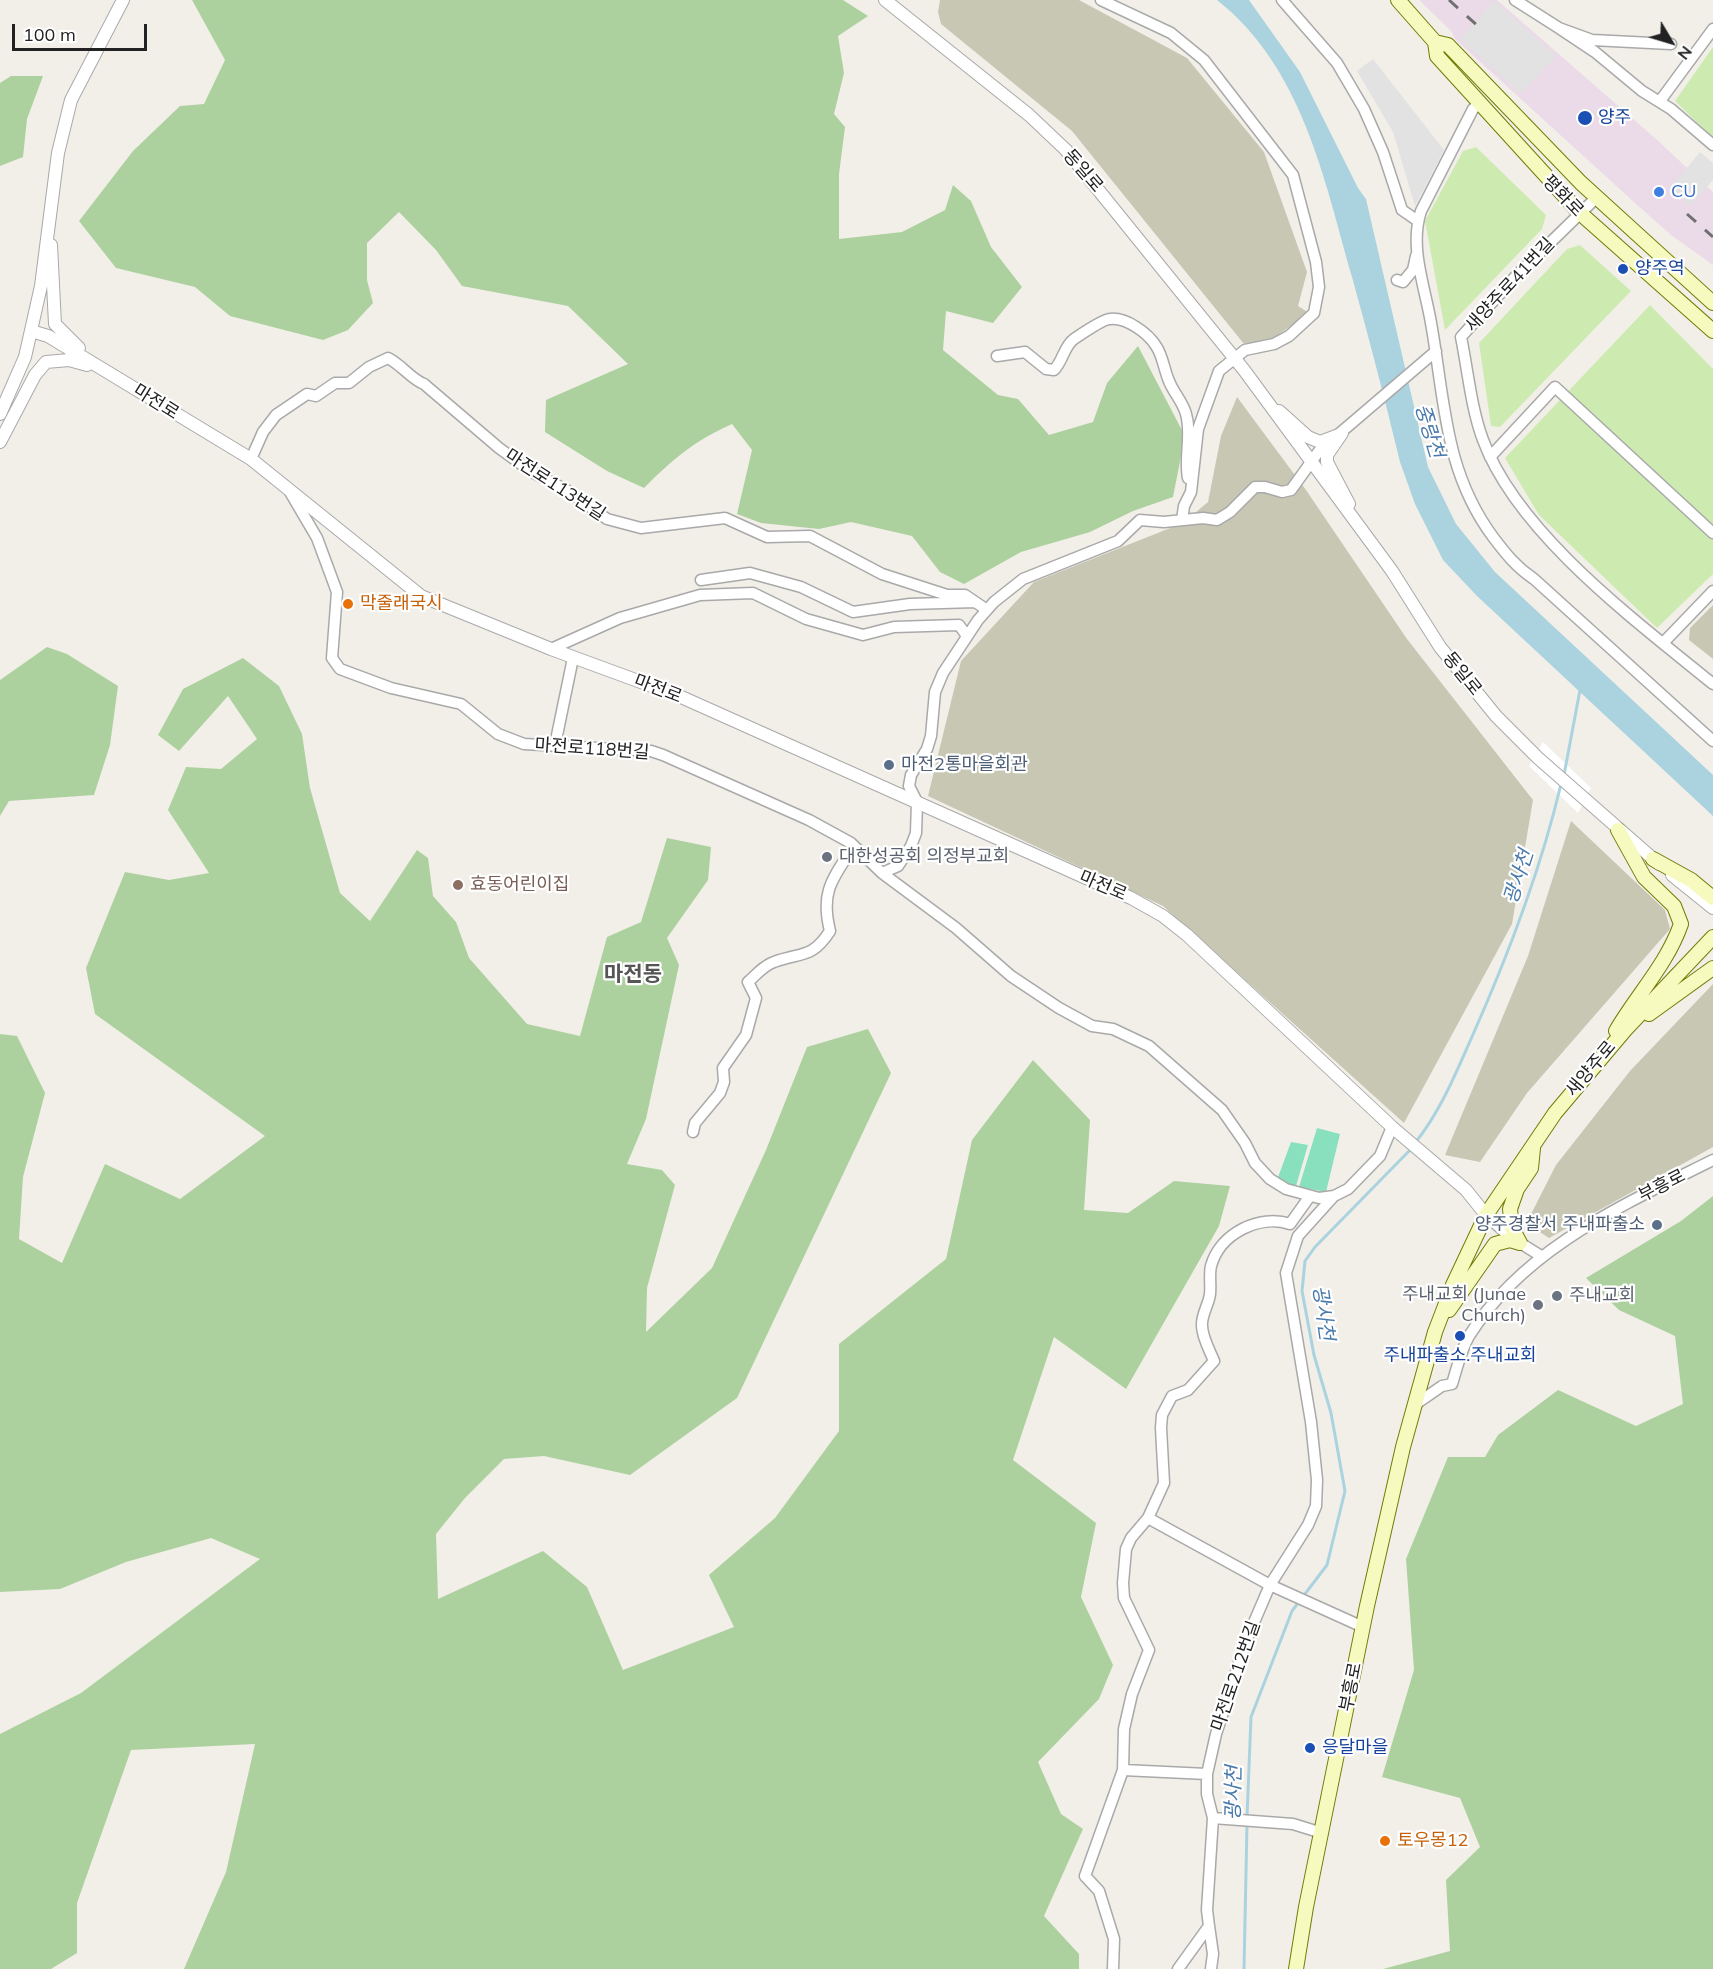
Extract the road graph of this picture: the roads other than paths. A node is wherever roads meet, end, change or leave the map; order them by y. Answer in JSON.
{"nodes":[{"id":1,"x":123,"y":0,"type":"edge"},
{"id":2,"x":885,"y":0,"type":"edge"},
{"id":3,"x":1101,"y":0,"type":"edge"},
{"id":4,"x":1282,"y":0,"type":"edge"},
{"id":5,"x":1398,"y":0,"type":"edge"},
{"id":6,"x":1515,"y":0,"type":"edge"},
{"id":7,"x":1559,"y":28,"type":"junction"},
{"id":8,"x":1713,"y":28,"type":"edge"},
{"id":9,"x":1435,"y":42,"type":"junction"},
{"id":10,"x":1671,"y":44,"type":"dead end"},
{"id":11,"x":1660,"y":101,"type":"junction"},
{"id":12,"x":1479,"y":104,"type":"junction"},
{"id":13,"x":1713,"y":145,"type":"edge"},
{"id":14,"x":1596,"y":198,"type":"junction"},
{"id":15,"x":1580,"y":213,"type":"junction"},
{"id":16,"x":1418,"y":221,"type":"junction"},
{"id":17,"x":48,"y":224,"type":"junction"},
{"id":18,"x":1417,"y":253,"type":"junction"},
{"id":19,"x":1397,"y":280,"type":"dead end"},
{"id":20,"x":1713,"y":303,"type":"edge"},
{"id":21,"x":31,"y":331,"type":"junction"},
{"id":22,"x":1713,"y":331,"type":"edge"},
{"id":23,"x":1436,"y":351,"type":"junction"},
{"id":24,"x":997,"y":356,"type":"dead end"},
{"id":25,"x":1234,"y":358,"type":"junction"},
{"id":26,"x":118,"y":379,"type":"junction"},
{"id":27,"x":1263,"y":397,"type":"junction"},
{"id":28,"x":0,"y":414,"type":"edge"},
{"id":29,"x":1342,"y":433,"type":"junction"},
{"id":30,"x":0,"y":442,"type":"edge"},
{"id":31,"x":1490,"y":457,"type":"junction"},
{"id":32,"x":250,"y":459,"type":"junction"},
{"id":33,"x":1310,"y":461,"type":"junction"},
{"id":34,"x":288,"y":489,"type":"junction"},
{"id":35,"x":1191,"y":492,"type":"junction"},
{"id":36,"x":1182,"y":520,"type":"junction"},
{"id":37,"x":1361,"y":529,"type":"junction"},
{"id":38,"x":1713,"y":533,"type":"edge"},
{"id":39,"x":701,"y":580,"type":"dead end"},
{"id":40,"x":1713,"y":591,"type":"edge"},
{"id":41,"x":975,"y":602,"type":"junction"},
{"id":42,"x":987,"y":610,"type":"junction"},
{"id":43,"x":967,"y":636,"type":"junction"},
{"id":44,"x":1663,"y":643,"type":"junction"},
{"id":45,"x":551,"y":649,"type":"junction"},
{"id":46,"x":573,"y":658,"type":"junction"},
{"id":47,"x":1713,"y":684,"type":"edge"},
{"id":48,"x":1713,"y":741,"type":"edge"},
{"id":49,"x":555,"y":745,"type":"junction"},
{"id":50,"x":917,"y":802,"type":"junction"},
{"id":51,"x":1618,"y":830,"type":"junction"},
{"id":52,"x":854,"y":846,"type":"junction"},
{"id":53,"x":1653,"y":859,"type":"junction"},
{"id":54,"x":882,"y":873,"type":"junction"},
{"id":55,"x":1713,"y":898,"type":"edge"},
{"id":56,"x":1713,"y":908,"type":"edge"},
{"id":57,"x":1713,"y":937,"type":"edge"},
{"id":58,"x":1713,"y":968,"type":"edge"},
{"id":59,"x":1639,"y":1017,"type":"junction"},
{"id":60,"x":1601,"y":1057,"type":"junction"},
{"id":61,"x":1395,"y":1130,"type":"junction"},
{"id":62,"x":693,"y":1132,"type":"dead end"},
{"id":63,"x":1533,"y":1146,"type":"junction"},
{"id":64,"x":1713,"y":1160,"type":"edge"},
{"id":65,"x":1310,"y":1196,"type":"junction"},
{"id":66,"x":1334,"y":1196,"type":"junction"},
{"id":67,"x":1486,"y":1215,"type":"junction"},
{"id":68,"x":1520,"y":1243,"type":"junction"},
{"id":69,"x":1541,"y":1256,"type":"junction"},
{"id":70,"x":1434,"y":1332,"type":"junction"},
{"id":71,"x":1413,"y":1406,"type":"junction"},
{"id":72,"x":1148,"y":1518,"type":"junction"},
{"id":73,"x":1274,"y":1586,"type":"junction"},
{"id":74,"x":1363,"y":1627,"type":"junction"},
{"id":75,"x":1123,"y":1770,"type":"junction"},
{"id":76,"x":1207,"y":1774,"type":"junction"},
{"id":77,"x":1213,"y":1818,"type":"junction"},
{"id":78,"x":1322,"y":1833,"type":"junction"},
{"id":79,"x":1209,"y":1926,"type":"junction"},
{"id":80,"x":1113,"y":1969,"type":"edge"},
{"id":81,"x":1178,"y":1969,"type":"edge"},
{"id":82,"x":1211,"y":1969,"type":"edge"},
{"id":83,"x":1296,"y":1969,"type":"edge"}],
"edges":[{"from":1,"to":17,"type":"street"},
{"from":2,"to":25,"type":"street","name":"동일로"},
{"from":3,"to":25,"type":"street"},
{"from":4,"to":16,"type":"street"},
{"from":5,"to":9,"type":"main road","name":"평화로"},
{"from":6,"to":7,"type":"street"},
{"from":7,"to":10,"type":"street"},
{"from":7,"to":11,"type":"street"},
{"from":8,"to":11,"type":"street"},
{"from":9,"to":12,"type":"main road","name":"평화로"},
{"from":9,"to":14,"type":"main road","name":"평화로"},
{"from":11,"to":13,"type":"street"},
{"from":12,"to":15,"type":"main road","name":"평화로"},
{"from":12,"to":16,"type":"street"},
{"from":14,"to":15,"type":"street","name":"새양주로41번길"},
{"from":14,"to":20,"type":"main road","name":"평화로"},
{"from":15,"to":22,"type":"main road","name":"평화로"},
{"from":15,"to":31,"type":"street","name":"새양주로41번길"},
{"from":16,"to":18,"type":"street"},
{"from":17,"to":21,"type":"street"},
{"from":17,"to":26,"type":"street"},
{"from":18,"to":19,"type":"street"},
{"from":18,"to":23,"type":"street"},
{"from":21,"to":26,"type":"street","name":"마전로"},
{"from":21,"to":28,"type":"street"},
{"from":23,"to":29,"type":"street"},
{"from":23,"to":48,"type":"street"},
{"from":24,"to":35,"type":"street"},
{"from":25,"to":27,"type":"street","name":"동일로"},
{"from":25,"to":35,"type":"street"},
{"from":26,"to":30,"type":"street"},
{"from":26,"to":32,"type":"street","name":"마전로"},
{"from":27,"to":29,"type":"street"},
{"from":27,"to":33,"type":"street","name":"동일로"},
{"from":29,"to":33,"type":"street"},
{"from":29,"to":37,"type":"street"},
{"from":31,"to":38,"type":"street"},
{"from":31,"to":44,"type":"street","name":"새양주로41번길"},
{"from":32,"to":34,"type":"street","name":"마전로"},
{"from":32,"to":41,"type":"street","name":"마전로113번길"},
{"from":33,"to":36,"type":"street"},
{"from":33,"to":37,"type":"street","name":"동일로"},
{"from":34,"to":45,"type":"street","name":"마전로"},
{"from":34,"to":49,"type":"street","name":"마전로118번길"},
{"from":35,"to":36,"type":"street"},
{"from":36,"to":42,"type":"street"},
{"from":37,"to":51,"type":"street","name":"동일로"},
{"from":39,"to":41,"type":"street"},
{"from":40,"to":44,"type":"street"},
{"from":41,"to":42,"type":"street","name":"마전로113번길"},
{"from":42,"to":43,"type":"street"},
{"from":43,"to":45,"type":"street"},
{"from":43,"to":50,"type":"street"},
{"from":44,"to":47,"type":"street","name":"새양주로41번길"},
{"from":45,"to":46,"type":"street","name":"마전로"},
{"from":46,"to":49,"type":"street"},
{"from":46,"to":50,"type":"street","name":"마전로"},
{"from":49,"to":52,"type":"street","name":"마전로118번길"},
{"from":50,"to":54,"type":"street"},
{"from":50,"to":61,"type":"street","name":"마전로"},
{"from":51,"to":53,"type":"street","name":"동일로"},
{"from":51,"to":60,"type":"main road"},
{"from":52,"to":54,"type":"street","name":"마전로118번길"},
{"from":52,"to":62,"type":"street"},
{"from":53,"to":55,"type":"main road"},
{"from":53,"to":56,"type":"street","name":"동일로"},
{"from":54,"to":65,"type":"street","name":"마전로118번길"},
{"from":57,"to":59,"type":"main road","name":"새양주로"},
{"from":58,"to":59,"type":"main road"},
{"from":59,"to":60,"type":"main road","name":"새양주로"},
{"from":60,"to":63,"type":"main road","name":"새양주로"},
{"from":61,"to":66,"type":"street"},
{"from":61,"to":67,"type":"street","name":"마전로"},
{"from":63,"to":67,"type":"main road","name":"새양주로"},
{"from":63,"to":68,"type":"main road"},
{"from":64,"to":69,"type":"street","name":"부흥로"},
{"from":65,"to":66,"type":"street","name":"마전로118번길"},
{"from":65,"to":72,"type":"street"},
{"from":66,"to":73,"type":"street","name":"마전로212번길"},
{"from":67,"to":68,"type":"street","name":"마전로"},
{"from":67,"to":70,"type":"main road","name":"부흥로"},
{"from":68,"to":69,"type":"street","name":"마전로"},
{"from":68,"to":70,"type":"main road"},
{"from":69,"to":71,"type":"street","name":"부흥로"},
{"from":70,"to":71,"type":"main road","name":"부흥로"},
{"from":71,"to":74,"type":"main road","name":"부흥로"},
{"from":72,"to":73,"type":"street"},
{"from":72,"to":75,"type":"street"},
{"from":73,"to":74,"type":"street"},
{"from":73,"to":76,"type":"street","name":"마전로212번길"},
{"from":74,"to":78,"type":"main road","name":"부흥로"},
{"from":75,"to":76,"type":"street"},
{"from":75,"to":80,"type":"street"},
{"from":76,"to":77,"type":"street","name":"마전로212번길"},
{"from":77,"to":78,"type":"street"},
{"from":77,"to":79,"type":"street","name":"마전로212번길"},
{"from":78,"to":83,"type":"main road","name":"부흥로"},
{"from":79,"to":81,"type":"street"},
{"from":79,"to":82,"type":"street","name":"마전로212번길"}]}
